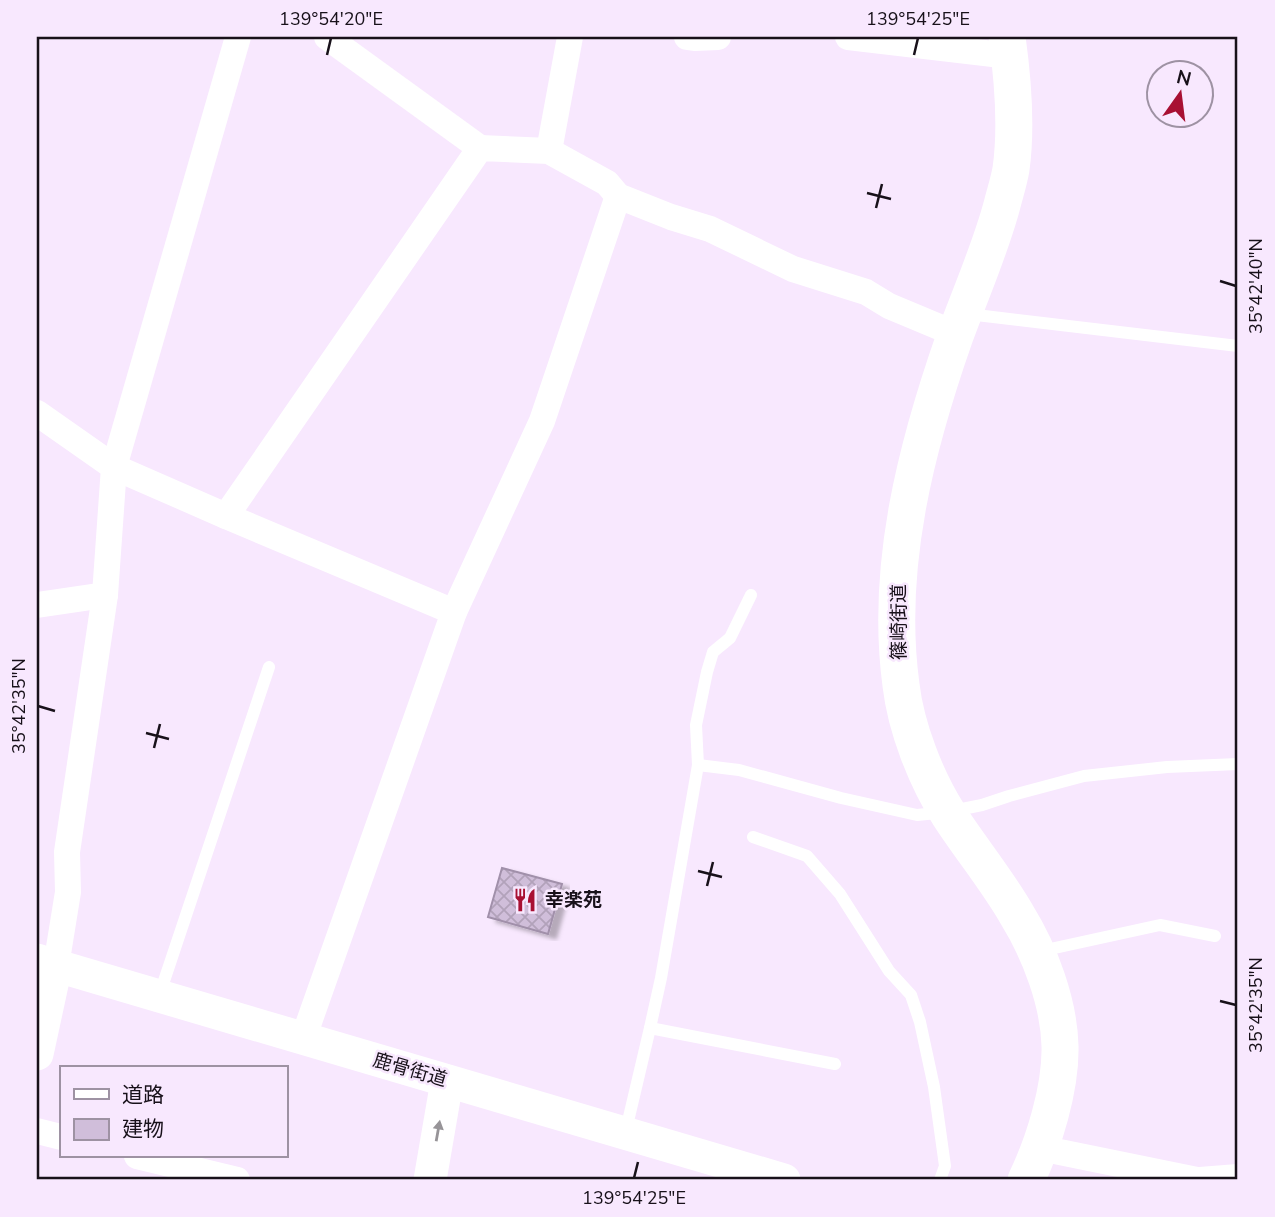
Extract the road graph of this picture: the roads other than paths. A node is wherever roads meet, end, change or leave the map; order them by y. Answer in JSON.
{"nodes":[{"id":1,"x":238,"y":37,"type":"edge"},
{"id":2,"x":327,"y":37,"type":"edge"},
{"id":3,"x":570,"y":37,"type":"edge"},
{"id":4,"x":687,"y":37,"type":"edge"},
{"id":5,"x":718,"y":37,"type":"edge"},
{"id":6,"x":848,"y":37,"type":"edge"},
{"id":7,"x":1009,"y":46,"type":"edge"},
{"id":8,"x":480,"y":148,"type":"junction"},
{"id":9,"x":548,"y":151,"type":"junction"},
{"id":10,"x":618,"y":195,"type":"junction"},
{"id":11,"x":960,"y":323,"type":"junction"},
{"id":12,"x":1238,"y":346,"type":"edge"},
{"id":13,"x":37,"y":413,"type":"edge"},
{"id":14,"x":114,"y":467,"type":"junction"},
{"id":15,"x":226,"y":516,"type":"junction"},
{"id":16,"x":105,"y":595,"type":"junction"},
{"id":17,"x":751,"y":595,"type":"dead end"},
{"id":18,"x":37,"y":605,"type":"edge"},
{"id":19,"x":454,"y":612,"type":"junction"},
{"id":20,"x":270,"y":667,"type":"dead end"},
{"id":21,"x":1238,"y":764,"type":"edge"},
{"id":22,"x":698,"y":765,"type":"junction"},
{"id":23,"x":947,"y":812,"type":"junction"},
{"id":24,"x":753,"y":837,"type":"dead end"},
{"id":25,"x":1214,"y":936,"type":"dead end"},
{"id":26,"x":1037,"y":952,"type":"junction"},
{"id":27,"x":46,"y":963,"type":"edge"},
{"id":28,"x":159,"y":997,"type":"junction"},
{"id":29,"x":650,"y":1028,"type":"junction"},
{"id":30,"x":303,"y":1039,"type":"junction"},
{"id":31,"x":37,"y":1054,"type":"edge"},
{"id":32,"x":835,"y":1064,"type":"dead end"},
{"id":33,"x":447,"y":1081,"type":"junction"},
{"id":34,"x":37,"y":1131,"type":"edge"},
{"id":35,"x":625,"y":1134,"type":"junction"},
{"id":36,"x":60,"y":1137,"type":"edge"},
{"id":37,"x":145,"y":1158,"type":"edge"},
{"id":38,"x":1033,"y":1164,"type":"edge"},
{"id":39,"x":746,"y":1175,"type":"edge"},
{"id":40,"x":1238,"y":1178,"type":"edge"},
{"id":41,"x":237,"y":1180,"type":"edge"},
{"id":42,"x":430,"y":1180,"type":"edge"},
{"id":43,"x":784,"y":1180,"type":"edge"},
{"id":44,"x":940,"y":1180,"type":"edge"},
{"id":45,"x":1198,"y":1180,"type":"edge"}],
"edges":[{"from":1,"to":14,"type":"street"},
{"from":2,"to":8,"type":"street"},
{"from":3,"to":9,"type":"street"},
{"from":4,"to":5,"type":"street"},
{"from":6,"to":7,"type":"street"},
{"from":7,"to":11,"type":"main road","name":"篠崎街道"},
{"from":8,"to":9,"type":"street"},
{"from":8,"to":15,"type":"street"},
{"from":9,"to":10,"type":"street"},
{"from":10,"to":11,"type":"street"},
{"from":10,"to":19,"type":"street"},
{"from":11,"to":12,"type":"lane"},
{"from":11,"to":23,"type":"main road","name":"篠崎街道"},
{"from":13,"to":14,"type":"street"},
{"from":14,"to":15,"type":"street"},
{"from":14,"to":16,"type":"street"},
{"from":15,"to":19,"type":"street"},
{"from":16,"to":18,"type":"street"},
{"from":16,"to":27,"type":"street"},
{"from":17,"to":22,"type":"lane"},
{"from":19,"to":30,"type":"street"},
{"from":20,"to":28,"type":"lane"},
{"from":21,"to":23,"type":"lane"},
{"from":22,"to":23,"type":"lane"},
{"from":22,"to":29,"type":"lane"},
{"from":23,"to":26,"type":"main road","name":"篠崎街道"},
{"from":24,"to":44,"type":"lane"},
{"from":25,"to":26,"type":"lane"},
{"from":26,"to":38,"type":"main road","name":"篠崎街道"},
{"from":27,"to":28,"type":"street","name":"鹿骨街道"},
{"from":27,"to":31,"type":"street"},
{"from":28,"to":30,"type":"street","name":"鹿骨街道"},
{"from":29,"to":32,"type":"lane"},
{"from":29,"to":35,"type":"lane"},
{"from":30,"to":33,"type":"street","name":"鹿骨街道"},
{"from":33,"to":35,"type":"street","name":"鹿骨街道"},
{"from":42,"to":33,"type":"street","one_way":true},
{"from":34,"to":36,"type":"street"},
{"from":35,"to":39,"type":"street","name":"鹿骨街道"},
{"from":37,"to":41,"type":"street"},
{"from":38,"to":45,"type":"street"},
{"from":39,"to":43,"type":"street","name":"鹿骨街道"},
{"from":40,"to":45,"type":"street"}]}
